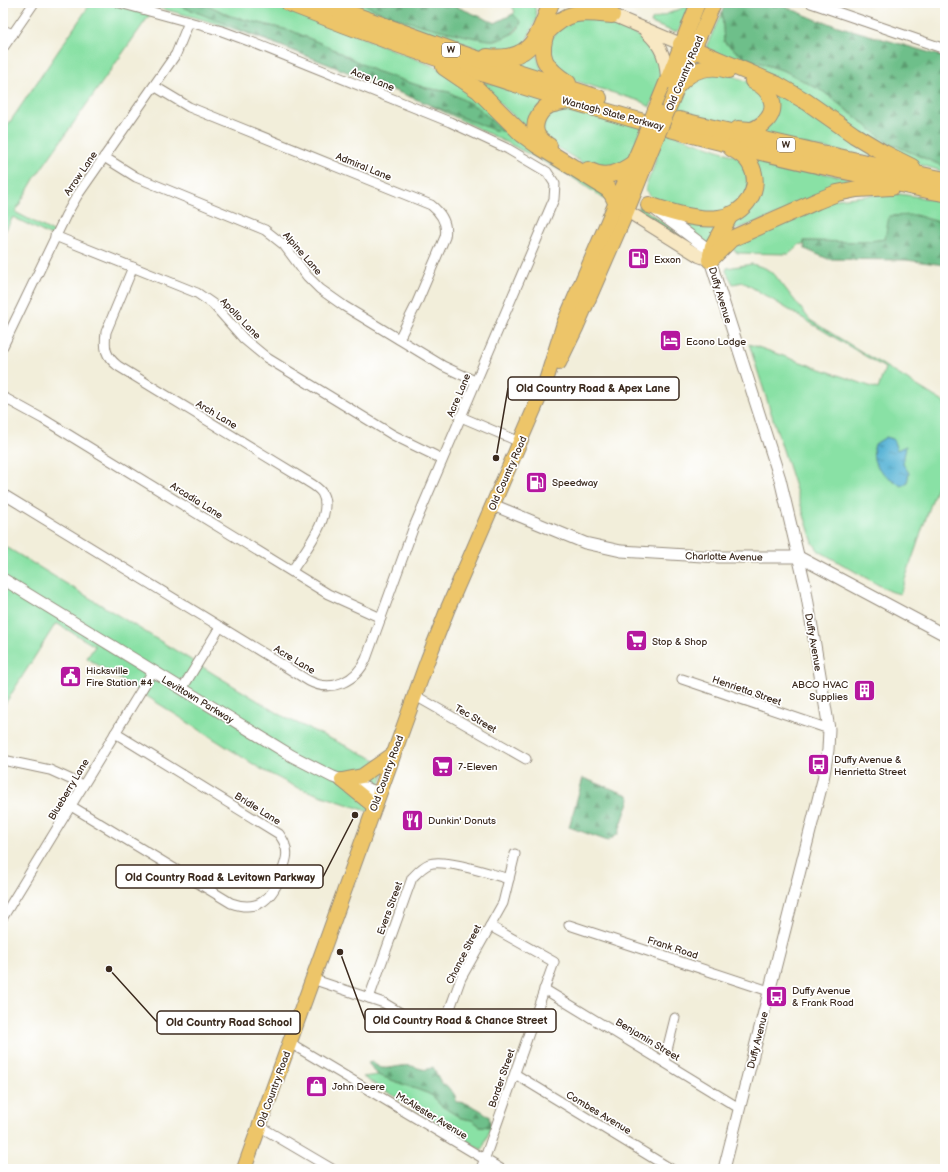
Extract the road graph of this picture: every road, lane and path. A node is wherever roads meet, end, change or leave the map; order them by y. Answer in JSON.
{"nodes":[{"id":1,"x":34,"y":3,"type":"edge"},
{"id":2,"x":120,"y":3,"type":"edge"},
{"id":3,"x":289,"y":3,"type":"edge"},
{"id":4,"x":321,"y":3,"type":"edge"},
{"id":5,"x":539,"y":3,"type":"edge"},
{"id":6,"x":551,"y":3,"type":"edge"},
{"id":7,"x":558,"y":3,"type":"edge"},
{"id":8,"x":584,"y":3,"type":"edge"},
{"id":9,"x":698,"y":3,"type":"edge"},
{"id":10,"x":714,"y":3,"type":"edge"},
{"id":11,"x":812,"y":3,"type":"edge"},
{"id":12,"x":612,"y":15,"type":"junction"},
{"id":13,"x":189,"y":22,"type":"junction"},
{"id":14,"x":544,"y":28,"type":"junction"},
{"id":15,"x":640,"y":28,"type":"junction"},
{"id":16,"x":3,"y":30,"type":"edge"},
{"id":17,"x":12,"y":34,"type":"junction"},
{"id":18,"x":408,"y":47,"type":"junction"},
{"id":19,"x":687,"y":47,"type":"junction"},
{"id":20,"x":3,"y":48,"type":"edge"},
{"id":21,"x":945,"y":49,"type":"edge"},
{"id":22,"x":468,"y":56,"type":"junction"},
{"id":23,"x":154,"y":86,"type":"junction"},
{"id":24,"x":671,"y":86,"type":"junction"},
{"id":25,"x":575,"y":97,"type":"junction"},
{"id":26,"x":686,"y":122,"type":"junction"},
{"id":27,"x":648,"y":144,"type":"junction"},
{"id":28,"x":724,"y":144,"type":"junction"},
{"id":29,"x":104,"y":157,"type":"junction"},
{"id":30,"x":634,"y":163,"type":"junction"},
{"id":31,"x":940,"y":179,"type":"edge"},
{"id":32,"x":916,"y":186,"type":"junction"},
{"id":33,"x":634,"y":193,"type":"junction"},
{"id":34,"x":945,"y":194,"type":"edge"},
{"id":35,"x":649,"y":205,"type":"junction"},
{"id":36,"x":622,"y":207,"type":"junction"},
{"id":37,"x":730,"y":215,"type":"junction"},
{"id":38,"x":55,"y":236,"type":"junction"},
{"id":39,"x":710,"y":260,"type":"junction"},
{"id":40,"x":133,"y":267,"type":"junction"},
{"id":41,"x":398,"y":339,"type":"junction"},
{"id":42,"x":3,"y":346,"type":"edge"},
{"id":43,"x":475,"y":381,"type":"junction"},
{"id":44,"x":3,"y":397,"type":"edge"},
{"id":45,"x":461,"y":417,"type":"junction"},
{"id":46,"x":520,"y":442,"type":"junction"},
{"id":47,"x":442,"y":460,"type":"junction"},
{"id":48,"x":3,"y":494,"type":"edge"},
{"id":49,"x":493,"y":505,"type":"junction"},
{"id":50,"x":799,"y":557,"type":"junction"},
{"id":51,"x":292,"y":571,"type":"junction"},
{"id":52,"x":3,"y":579,"type":"edge"},
{"id":53,"x":381,"y":618,"type":"junction"},
{"id":54,"x":220,"y":627,"type":"junction"},
{"id":55,"x":945,"y":635,"type":"edge"},
{"id":56,"x":153,"y":671,"type":"junction"},
{"id":57,"x":682,"y":679,"type":"dead end"},
{"id":58,"x":182,"y":689,"type":"junction"},
{"id":59,"x":414,"y":696,"type":"junction"},
{"id":60,"x":829,"y":729,"type":"junction"},
{"id":61,"x":115,"y":733,"type":"junction"},
{"id":62,"x":392,"y":755,"type":"junction"},
{"id":63,"x":526,"y":759,"type":"dead end"},
{"id":64,"x":3,"y":760,"type":"edge"},
{"id":65,"x":342,"y":780,"type":"junction"},
{"id":66,"x":83,"y":785,"type":"junction"},
{"id":67,"x":379,"y":793,"type":"junction"},
{"id":68,"x":71,"y":806,"type":"junction"},
{"id":69,"x":374,"y":806,"type":"junction"},
{"id":70,"x":515,"y":854,"type":"dead end"},
{"id":71,"x":509,"y":879,"type":"junction"},
{"id":72,"x":3,"y":917,"type":"edge"},
{"id":73,"x":569,"y":925,"type":"dead end"},
{"id":74,"x":490,"y":926,"type":"junction"},
{"id":75,"x":312,"y":979,"type":"junction"},
{"id":76,"x":544,"y":989,"type":"junction"},
{"id":77,"x":769,"y":991,"type":"junction"},
{"id":78,"x":369,"y":998,"type":"junction"},
{"id":79,"x":675,"y":1018,"type":"dead end"},
{"id":80,"x":290,"y":1043,"type":"junction"},
{"id":81,"x":664,"y":1062,"type":"junction"},
{"id":82,"x":515,"y":1074,"type":"junction"},
{"id":83,"x":739,"y":1108,"type":"junction"},
{"id":84,"x":259,"y":1126,"type":"junction"},
{"id":85,"x":484,"y":1159,"type":"junction"},
{"id":86,"x":244,"y":1169,"type":"edge"},
{"id":87,"x":332,"y":1169,"type":"edge"},
{"id":88,"x":481,"y":1169,"type":"edge"},
{"id":89,"x":501,"y":1169,"type":"edge"},
{"id":90,"x":671,"y":1169,"type":"edge"},
{"id":91,"x":724,"y":1169,"type":"edge"}],
"edges":[{"from":1,"to":17,"type":"street"},
{"from":2,"to":13,"type":"street","name":"Acre Lane"},
{"from":3,"to":18,"type":"highway","name":"Wantagh State Parkway","number":"W"},
{"from":4,"to":22,"type":"highway","name":"Wantagh State Parkway","number":"W"},
{"from":5,"to":14,"type":"highway"},
{"from":6,"to":14,"type":"highway"},
{"from":7,"to":14,"type":"highway"},
{"from":8,"to":12,"type":"main road"},
{"from":9,"to":19,"type":"main road","name":"Old Country Road"},
{"from":10,"to":19,"type":"main road","name":"Old Country Road"},
{"from":11,"to":21,"type":"street"},
{"from":12,"to":14,"type":"highway"},
{"from":12,"to":15,"type":"main road"},
{"from":13,"to":23,"type":"street","name":"Arrow Lane"},
{"from":13,"to":43,"type":"street","name":"Acre Lane"},
{"from":14,"to":22,"type":"highway"},
{"from":14,"to":25,"type":"highway"},
{"from":15,"to":19,"type":"main road"},
{"from":15,"to":24,"type":"main road"},
{"from":16,"to":17,"type":"street"},
{"from":17,"to":20,"type":"street"},
{"from":18,"to":25,"type":"highway","name":"Wantagh State Parkway","number":"W"},
{"from":18,"to":36,"type":"highway"},
{"from":19,"to":24,"type":"main road","name":"Old Country Road"},
{"from":19,"to":31,"type":"highway"},
{"from":22,"to":25,"type":"highway","name":"Wantagh State Parkway","number":"W"},
{"from":23,"to":29,"type":"street","name":"Arrow Lane"},
{"from":23,"to":41,"type":"street","name":"Admiral Lane"},
{"from":24,"to":26,"type":"highway"},
{"from":24,"to":27,"type":"main road","name":"Old Country Road","bridge":true},
{"from":25,"to":26,"type":"highway","name":"Wantagh State Parkway","number":"W"},
{"from":25,"to":28,"type":"highway","name":"Wantagh State Parkway","number":"W"},
{"from":25,"to":30,"type":"highway"},
{"from":26,"to":31,"type":"highway","name":"Wantagh State Parkway","number":"W"},
{"from":27,"to":30,"type":"main road","name":"Old Country Road"},
{"from":27,"to":33,"type":"main road","name":"Old Country Road"},
{"from":28,"to":32,"type":"highway","name":"Wantagh State Parkway","number":"W"},
{"from":28,"to":37,"type":"highway"},
{"from":29,"to":38,"type":"street","name":"Arrow Lane"},
{"from":29,"to":41,"type":"street","name":"Alpine Lane"},
{"from":30,"to":36,"type":"main road","name":"Old Country Road"},
{"from":32,"to":34,"type":"highway","name":"Wantagh State Parkway","number":"W"},
{"from":32,"to":39,"type":"highway"},
{"from":33,"to":35,"type":"main road","name":"Duffy Avenue"},
{"from":33,"to":36,"type":"main road","name":"Old Country Road"},
{"from":35,"to":37,"type":"highway"},
{"from":35,"to":39,"type":"street","name":"Duffy Avenue"},
{"from":36,"to":39,"type":"main road","name":"Duffy Avenue"},
{"from":36,"to":46,"type":"main road","name":"Old Country Road"},
{"from":37,"to":39,"type":"highway"},
{"from":38,"to":40,"type":"street","name":"Apollo Lane"},
{"from":38,"to":42,"type":"street","name":"Arrow Lane"},
{"from":39,"to":50,"type":"street","name":"Duffy Avenue"},
{"from":40,"to":47,"type":"street","name":"Apollo Lane"},
{"from":40,"to":51,"type":"street","name":"Arch Lane"},
{"from":41,"to":43,"type":"street","name":"Alpine Lane"},
{"from":43,"to":45,"type":"street","name":"Acre Lane"},
{"from":44,"to":51,"type":"street","name":"Arcadia Lane"},
{"from":45,"to":46,"type":"street"},
{"from":45,"to":47,"type":"street","name":"Acre Lane"},
{"from":46,"to":49,"type":"main road","name":"Old Country Road"},
{"from":47,"to":53,"type":"street","name":"Acre Lane"},
{"from":48,"to":54,"type":"street","name":"Acre Lane"},
{"from":49,"to":50,"type":"street","name":"Charlotte Avenue"},
{"from":49,"to":59,"type":"main road","name":"Old Country Road"},
{"from":50,"to":55,"type":"street","name":"Charlotte Avenue"},
{"from":50,"to":60,"type":"street","name":"Duffy Avenue"},
{"from":51,"to":53,"type":"street","name":"Arcadia Lane"},
{"from":52,"to":56,"type":"street","name":"Levittown Parkway"},
{"from":53,"to":54,"type":"street","name":"Acre Lane"},
{"from":54,"to":58,"type":"street"},
{"from":56,"to":58,"type":"street","name":"Levittown Parkway"},
{"from":56,"to":61,"type":"street","name":"Blueberry Lane"},
{"from":57,"to":60,"type":"street","name":"Henrietta Street"},
{"from":58,"to":65,"type":"street","name":"Levittown Parkway"},
{"from":59,"to":62,"type":"main road","name":"Old Country Road"},
{"from":59,"to":63,"type":"street","name":"Tec Street"},
{"from":60,"to":77,"type":"street","name":"Duffy Avenue"},
{"from":61,"to":66,"type":"street","name":"Blueberry Lane"},
{"from":61,"to":68,"type":"street","name":"Bridle Lane"},
{"from":62,"to":65,"type":"main road"},
{"from":62,"to":67,"type":"main road","name":"Old Country Road"},
{"from":64,"to":66,"type":"street"},
{"from":65,"to":67,"type":"street","name":"Levittown Parkway"},
{"from":65,"to":69,"type":"main road"},
{"from":66,"to":68,"type":"street","name":"Blueberry Lane"},
{"from":67,"to":69,"type":"main road","name":"Old Country Road"},
{"from":68,"to":72,"type":"street","name":"Blueberry Lane"},
{"from":69,"to":75,"type":"main road","name":"Old Country Road"},
{"from":70,"to":71,"type":"street","name":"Chance Street"},
{"from":71,"to":74,"type":"street","name":"Chance Street"},
{"from":71,"to":78,"type":"street","name":"Evers Street"},
{"from":73,"to":77,"type":"street","name":"Frank Road"},
{"from":74,"to":76,"type":"street","name":"Border Street"},
{"from":74,"to":78,"type":"street","name":"Chance Street"},
{"from":75,"to":78,"type":"street","name":"Chance Street"},
{"from":75,"to":80,"type":"main road","name":"Old Country Road"},
{"from":76,"to":81,"type":"street","name":"Benjamin Street"},
{"from":76,"to":82,"type":"street","name":"Border Street"},
{"from":77,"to":83,"type":"street","name":"Duffy Avenue"},
{"from":79,"to":81,"type":"street"},
{"from":80,"to":84,"type":"main road","name":"Old Country Road"},
{"from":80,"to":85,"type":"street","name":"McAlester Avenue"},
{"from":81,"to":83,"type":"street","name":"Benjamin Street"},
{"from":82,"to":85,"type":"street","name":"Border Street"},
{"from":82,"to":90,"type":"street","name":"Combes Avenue"},
{"from":83,"to":91,"type":"street","name":"Duffy Avenue"},
{"from":84,"to":86,"type":"main road","name":"Old Country Road"},
{"from":84,"to":87,"type":"street"},
{"from":85,"to":88,"type":"street","name":"Border Street"},
{"from":85,"to":89,"type":"street","name":"McAlester Avenue"}]}
